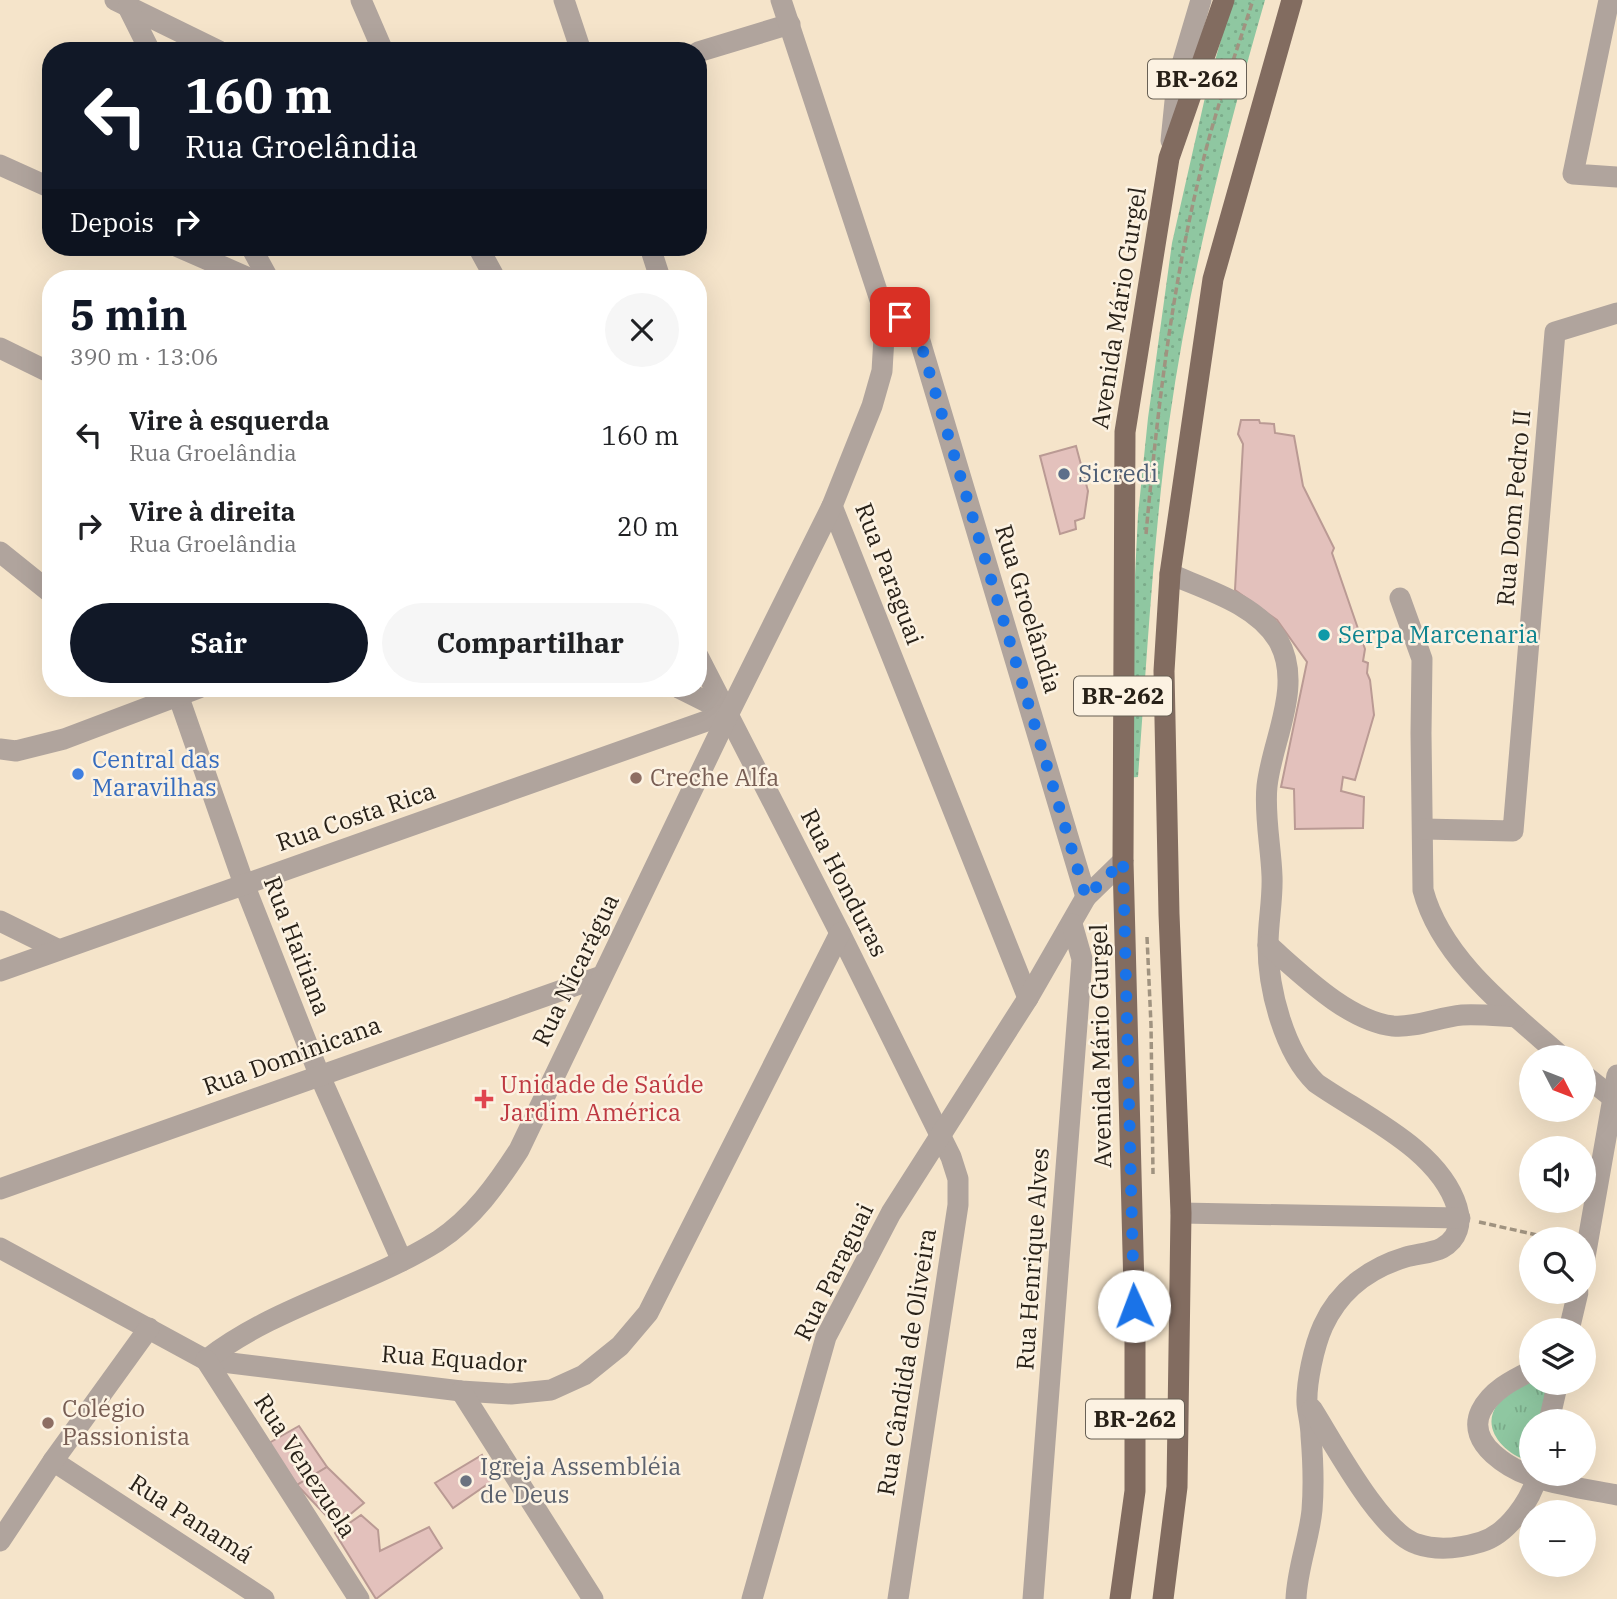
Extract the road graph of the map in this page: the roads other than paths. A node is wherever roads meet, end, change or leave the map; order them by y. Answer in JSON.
{"nodes":[{"id":1,"x":361,"y":0,"type":"edge"},
{"id":2,"x":564,"y":0,"type":"edge"},
{"id":3,"x":781,"y":0,"type":"edge"},
{"id":4,"x":1201,"y":0,"type":"edge"},
{"id":5,"x":1224,"y":0,"type":"edge"},
{"id":6,"x":1292,"y":0,"type":"edge"},
{"id":7,"x":1609,"y":0,"type":"edge"},
{"id":8,"x":122,"y":4,"type":"edge"},
{"id":9,"x":790,"y":24,"type":"junction"},
{"id":10,"x":145,"y":42,"type":"edge"},
{"id":11,"x":200,"y":42,"type":"edge"},
{"id":12,"x":379,"y":42,"type":"edge"},
{"id":13,"x":578,"y":42,"type":"edge"},
{"id":14,"x":707,"y":49,"type":"edge"},
{"id":15,"x":1169,"y":158,"type":"junction"},
{"id":16,"x":0,"y":165,"type":"edge"},
{"id":17,"x":1617,"y":177,"type":"edge"},
{"id":18,"x":42,"y":184,"type":"edge"},
{"id":19,"x":199,"y":256,"type":"edge"},
{"id":20,"x":231,"y":270,"type":"edge"},
{"id":21,"x":881,"y":303,"type":"junction"},
{"id":22,"x":1617,"y":313,"type":"edge"},
{"id":23,"x":0,"y":348,"type":"edge"},
{"id":24,"x":42,"y":369,"type":"edge"},
{"id":25,"x":832,"y":506,"type":"junction"},
{"id":26,"x":0,"y":552,"type":"edge"},
{"id":27,"x":1170,"y":574,"type":"junction"},
{"id":28,"x":42,"y":586,"type":"edge"},
{"id":29,"x":1400,"y":598,"type":"dead end"},
{"id":30,"x":707,"y":673,"type":"edge"},
{"id":31,"x":160,"y":697,"type":"edge"},
{"id":32,"x":176,"y":697,"type":"edge"},
{"id":33,"x":697,"y":697,"type":"edge"},
{"id":34,"x":729,"y":713,"type":"junction"},
{"id":35,"x":0,"y":750,"type":"edge"},
{"id":36,"x":1424,"y":829,"type":"junction"},
{"id":37,"x":1123,"y":861,"type":"junction"},
{"id":38,"x":244,"y":884,"type":"junction"},
{"id":39,"x":1086,"y":897,"type":"junction"},
{"id":40,"x":0,"y":921,"type":"edge"},
{"id":41,"x":1072,"y":924,"type":"junction"},
{"id":42,"x":840,"y":933,"type":"junction"},
{"id":43,"x":1268,"y":945,"type":"junction"},
{"id":44,"x":57,"y":949,"type":"junction"},
{"id":45,"x":0,"y":971,"type":"edge"},
{"id":46,"x":602,"y":975,"type":"junction"},
{"id":47,"x":1028,"y":998,"type":"junction"},
{"id":48,"x":1516,"y":1017,"type":"junction"},
{"id":49,"x":1548,"y":1045,"type":"edge"},
{"id":50,"x":319,"y":1074,"type":"junction"},
{"id":51,"x":1617,"y":1075,"type":"edge"},
{"id":52,"x":1596,"y":1085,"type":"edge"},
{"id":53,"x":1613,"y":1098,"type":"junction"},
{"id":54,"x":940,"y":1135,"type":"junction"},
{"id":55,"x":0,"y":1189,"type":"edge"},
{"id":56,"x":1181,"y":1213,"type":"junction"},
{"id":57,"x":1467,"y":1219,"type":"junction"},
{"id":58,"x":1590,"y":1227,"type":"edge"},
{"id":59,"x":0,"y":1248,"type":"edge"},
{"id":60,"x":402,"y":1261,"type":"junction"},
{"id":61,"x":149,"y":1328,"type":"junction"},
{"id":62,"x":206,"y":1360,"type":"junction"},
{"id":63,"x":1519,"y":1378,"type":"edge"},
{"id":64,"x":461,"y":1391,"type":"junction"},
{"id":65,"x":1307,"y":1402,"type":"junction"},
{"id":66,"x":53,"y":1461,"type":"junction"},
{"id":67,"x":1519,"y":1468,"type":"edge"},
{"id":68,"x":1533,"y":1486,"type":"edge"},
{"id":69,"x":1579,"y":1486,"type":"edge"},
{"id":70,"x":1617,"y":1495,"type":"edge"},
{"id":71,"x":0,"y":1541,"type":"edge"},
{"id":72,"x":264,"y":1599,"type":"edge"},
{"id":73,"x":359,"y":1599,"type":"edge"},
{"id":74,"x":593,"y":1599,"type":"edge"},
{"id":75,"x":752,"y":1599,"type":"edge"},
{"id":76,"x":898,"y":1599,"type":"edge"},
{"id":77,"x":1033,"y":1599,"type":"edge"},
{"id":78,"x":1120,"y":1599,"type":"edge"},
{"id":79,"x":1163,"y":1599,"type":"edge"},
{"id":80,"x":1296,"y":1599,"type":"edge"}],
"edges":[{"from":1,"to":12,"type":"street"},
{"from":2,"to":13,"type":"street"},
{"from":3,"to":9,"type":"street","name":"Rua Paraguai"},
{"from":4,"to":15,"type":"street","name":"Avenida Mário Gurgel","number":"BR-262"},
{"from":5,"to":15,"type":"main road","name":"Avenida Mário Gurgel","number":"BR-262"},
{"from":6,"to":27,"type":"main road","number":"BR-262"},
{"from":7,"to":17,"type":"street"},
{"from":8,"to":10,"type":"street"},
{"from":8,"to":11,"type":"street"},
{"from":9,"to":14,"type":"street"},
{"from":9,"to":21,"type":"street","name":"Rua Paraguai"},
{"from":15,"to":37,"type":"main road","name":"Avenida Mário Gurgel","number":"BR-262"},
{"from":16,"to":18,"type":"street"},
{"from":19,"to":20,"type":"street"},
{"from":21,"to":25,"type":"street","name":"Rua Paraguai"},
{"from":21,"to":39,"type":"street","name":"Rua Groelândia"},
{"from":22,"to":36,"type":"street","name":"Rua Dom Pedro II"},
{"from":23,"to":24,"type":"street"},
{"from":25,"to":34,"type":"street","name":"Rua Nicarágua"},
{"from":25,"to":47,"type":"street","name":"Rua Paraguai"},
{"from":26,"to":28,"type":"street"},
{"from":27,"to":43,"type":"street"},
{"from":27,"to":56,"type":"main road","number":"BR-262"},
{"from":29,"to":36,"type":"street"},
{"from":30,"to":34,"type":"street","name":"Rua Honduras"},
{"from":31,"to":35,"type":"street"},
{"from":32,"to":38,"type":"street","name":"Rua Haitiana"},
{"from":33,"to":34,"type":"street"},
{"from":34,"to":38,"type":"street","name":"Rua Costa Rica"},
{"from":34,"to":42,"type":"street","name":"Rua Honduras"},
{"from":34,"to":46,"type":"street","name":"Rua Nicarágua"},
{"from":36,"to":48,"type":"street"},
{"from":37,"to":39,"type":"street"},
{"from":37,"to":78,"type":"main road","name":"Avenida Mário Gurgel","number":"BR-262"},
{"from":38,"to":44,"type":"street","name":"Rua Costa Rica"},
{"from":38,"to":50,"type":"street","name":"Rua Haitiana"},
{"from":39,"to":41,"type":"street","name":"Rua Paraguai"},
{"from":40,"to":44,"type":"street"},
{"from":41,"to":47,"type":"street","name":"Rua Paraguai"},
{"from":41,"to":77,"type":"street","name":"Rua Henrique Alves"},
{"from":42,"to":54,"type":"street","name":"Rua Honduras"},
{"from":42,"to":64,"type":"street","name":"Rua Equador"},
{"from":43,"to":48,"type":"street"},
{"from":43,"to":57,"type":"street"},
{"from":44,"to":45,"type":"street","name":"Rua Costa Rica"},
{"from":46,"to":50,"type":"street","name":"Rua Dominicana"},
{"from":46,"to":60,"type":"street","name":"Rua Nicarágua"},
{"from":47,"to":54,"type":"street","name":"Rua Paraguai"},
{"from":48,"to":49,"type":"street"},
{"from":50,"to":55,"type":"street","name":"Rua Dominicana"},
{"from":50,"to":60,"type":"street","name":"Rua Haitiana"},
{"from":51,"to":53,"type":"street"},
{"from":52,"to":53,"type":"street"},
{"from":53,"to":58,"type":"street"},
{"from":54,"to":75,"type":"street","name":"Rua Paraguai"},
{"from":54,"to":76,"type":"street","name":"Rua Cândida de Oliveira"},
{"from":56,"to":57,"type":"street"},
{"from":56,"to":79,"type":"main road","number":"BR-262"},
{"from":57,"to":65,"type":"street"},
{"from":59,"to":61,"type":"street","name":"Rua Equador"},
{"from":60,"to":62,"type":"street","name":"Rua Nicarágua"},
{"from":61,"to":62,"type":"street","name":"Rua Equador"},
{"from":61,"to":66,"type":"street"},
{"from":62,"to":64,"type":"street","name":"Rua Equador"},
{"from":62,"to":73,"type":"street","name":"Rua Venezuela"},
{"from":63,"to":67,"type":"street"},
{"from":64,"to":74,"type":"street"},
{"from":65,"to":68,"type":"street"},
{"from":65,"to":80,"type":"street"},
{"from":66,"to":71,"type":"street"},
{"from":66,"to":72,"type":"street","name":"Rua Panamá"},
{"from":69,"to":70,"type":"street"}]}
